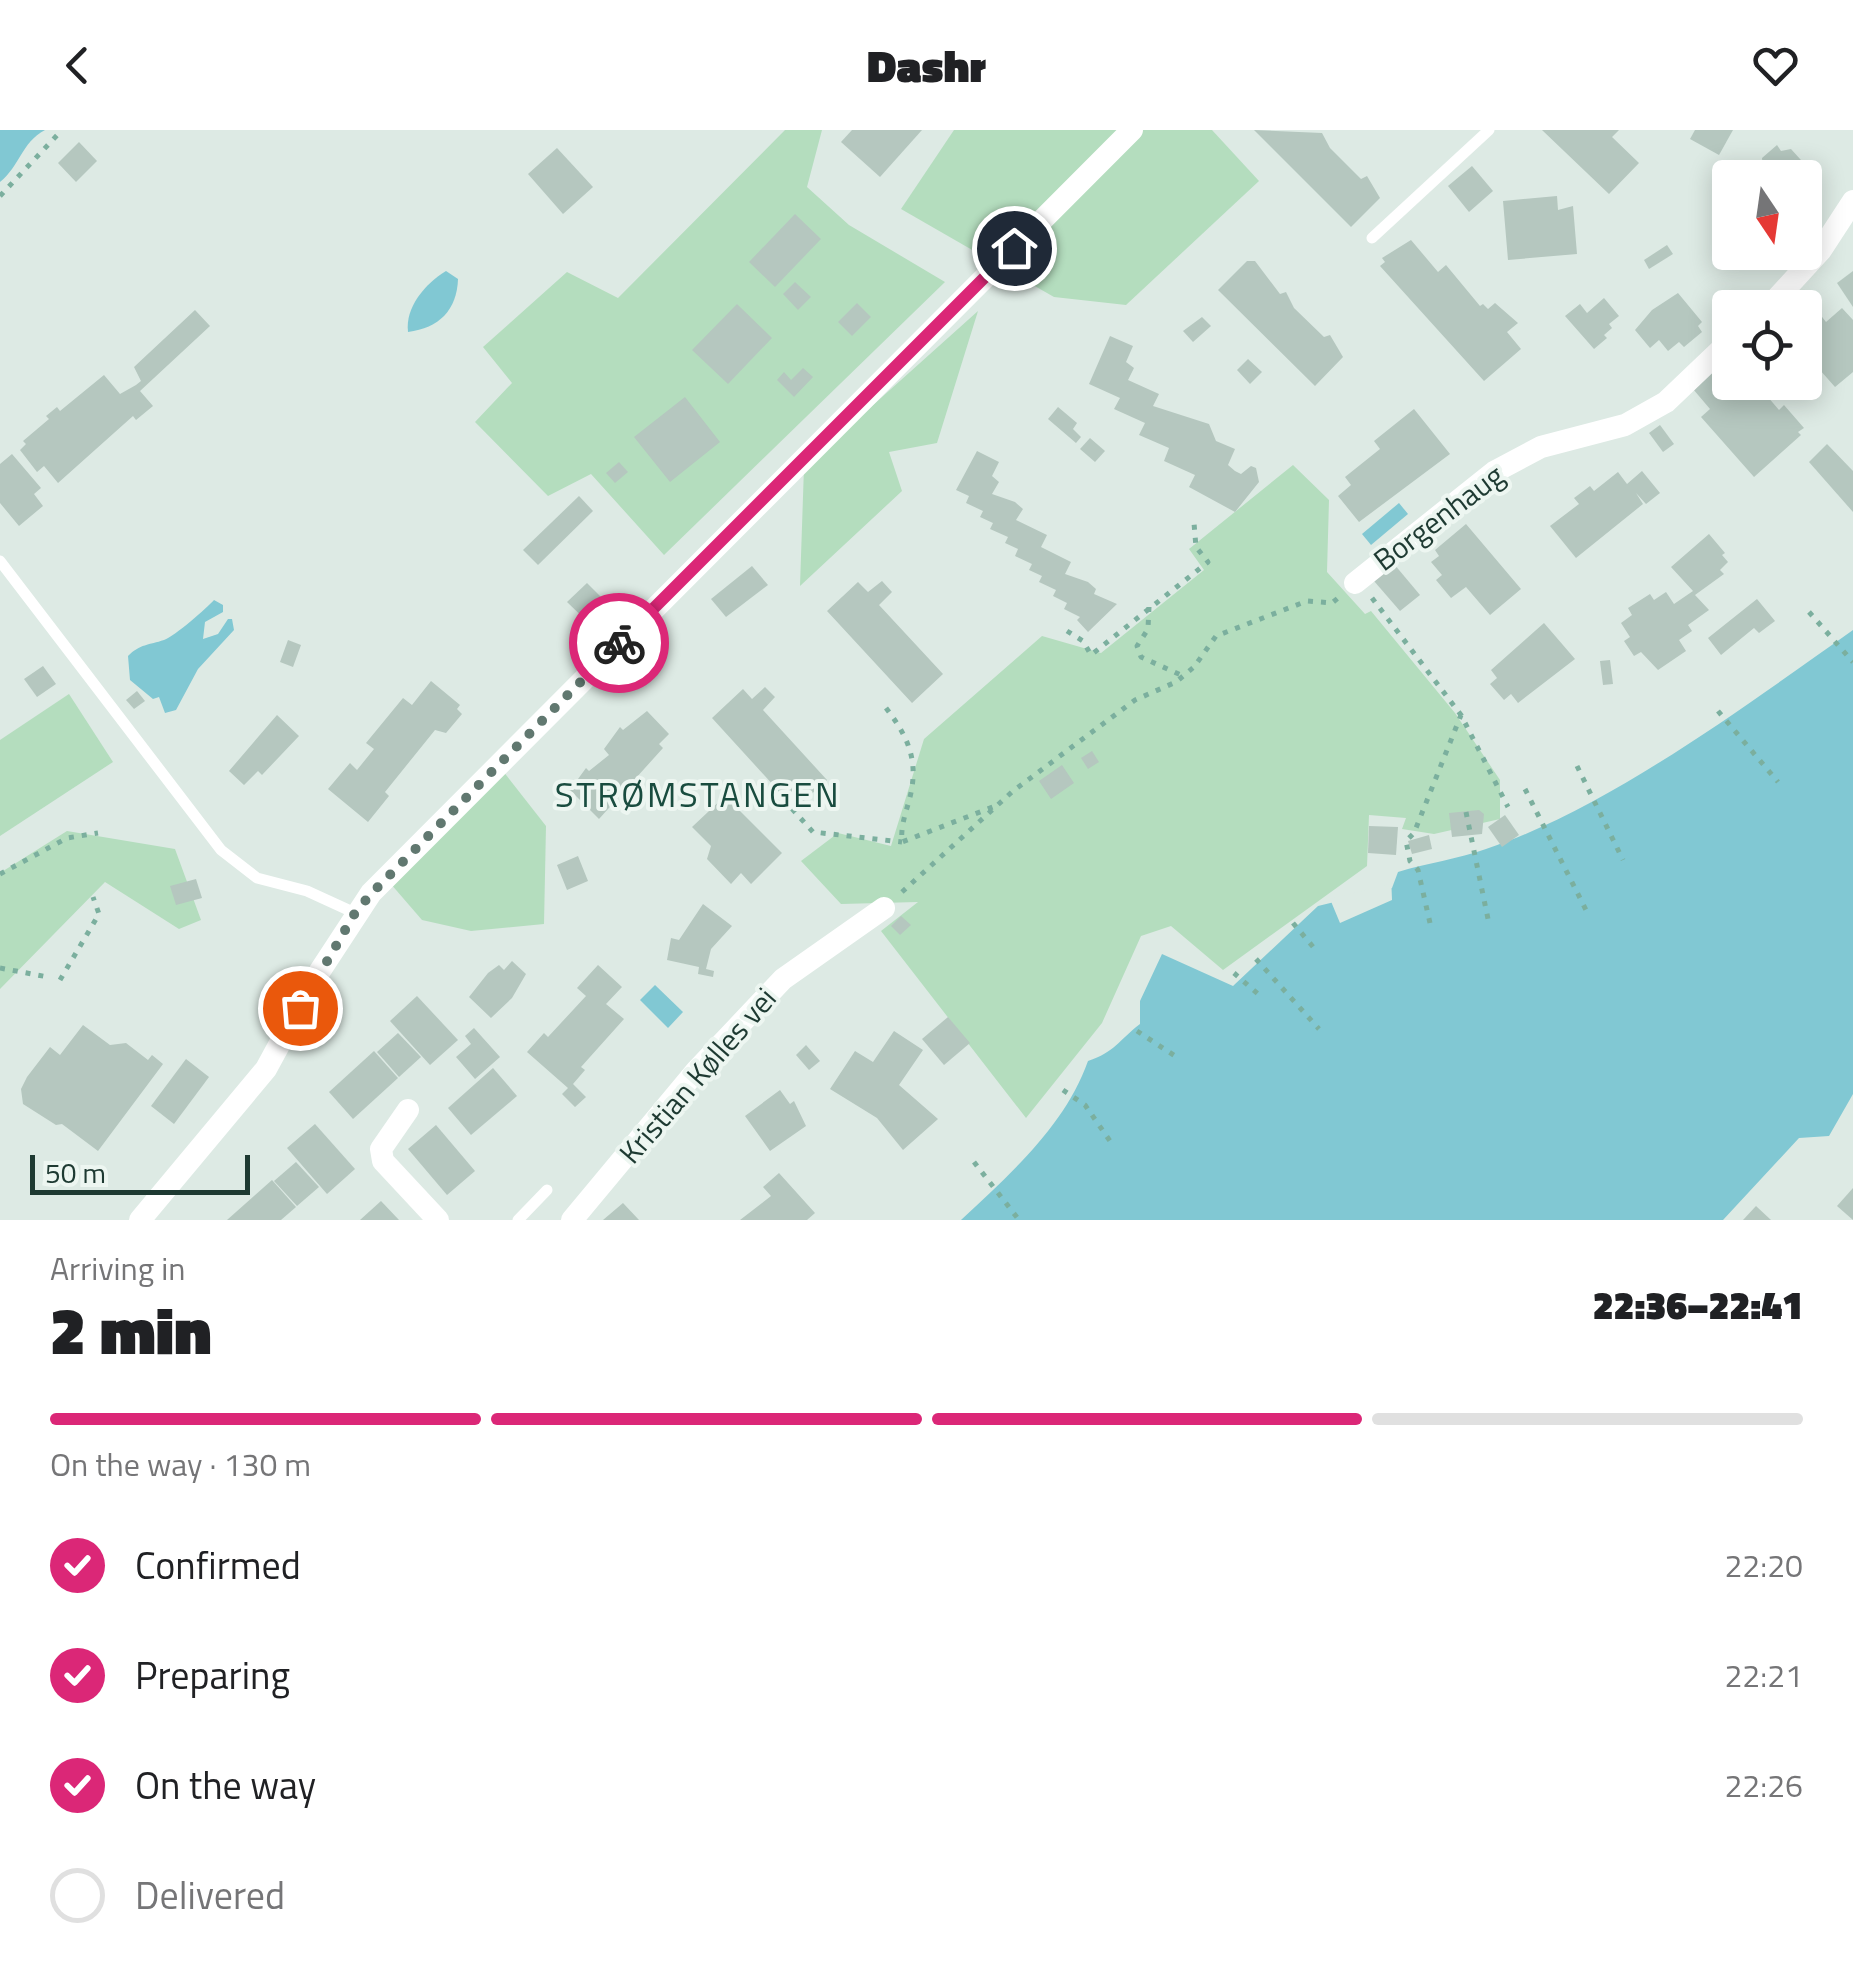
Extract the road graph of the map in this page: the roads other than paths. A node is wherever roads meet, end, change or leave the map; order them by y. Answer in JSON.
{"nodes":[{"id":1,"x":1132,"y":130,"type":"edge"},
{"id":2,"x":1488,"y":130,"type":"edge"},
{"id":3,"x":1853,"y":201,"type":"edge"},
{"id":4,"x":1372,"y":238,"type":"dead end"},
{"id":5,"x":1784,"y":290,"type":"edge"},
{"id":6,"x":1712,"y":358,"type":"edge"},
{"id":7,"x":0,"y":561,"type":"edge"},
{"id":8,"x":1356,"y":581,"type":"road end"},
{"id":9,"x":884,"y":908,"type":"road end"},
{"id":10,"x":355,"y":913,"type":"junction"},
{"id":11,"x":408,"y":1110,"type":"dead end"},
{"id":12,"x":547,"y":1190,"type":"dead end"},
{"id":13,"x":140,"y":1220,"type":"edge"},
{"id":14,"x":438,"y":1220,"type":"edge"},
{"id":15,"x":518,"y":1220,"type":"edge"},
{"id":16,"x":572,"y":1220,"type":"edge"}],
"edges":[{"from":1,"to":10,"type":"street"},
{"from":2,"to":4,"type":"lane"},
{"from":3,"to":5,"type":"street"},
{"from":6,"to":8,"type":"street","name":"Borgenhaug"},
{"from":7,"to":10,"type":"lane"},
{"from":9,"to":16,"type":"street","name":"Kristian Kølles vei"},
{"from":10,"to":13,"type":"street"},
{"from":11,"to":14,"type":"street"},
{"from":12,"to":15,"type":"lane"}]}
